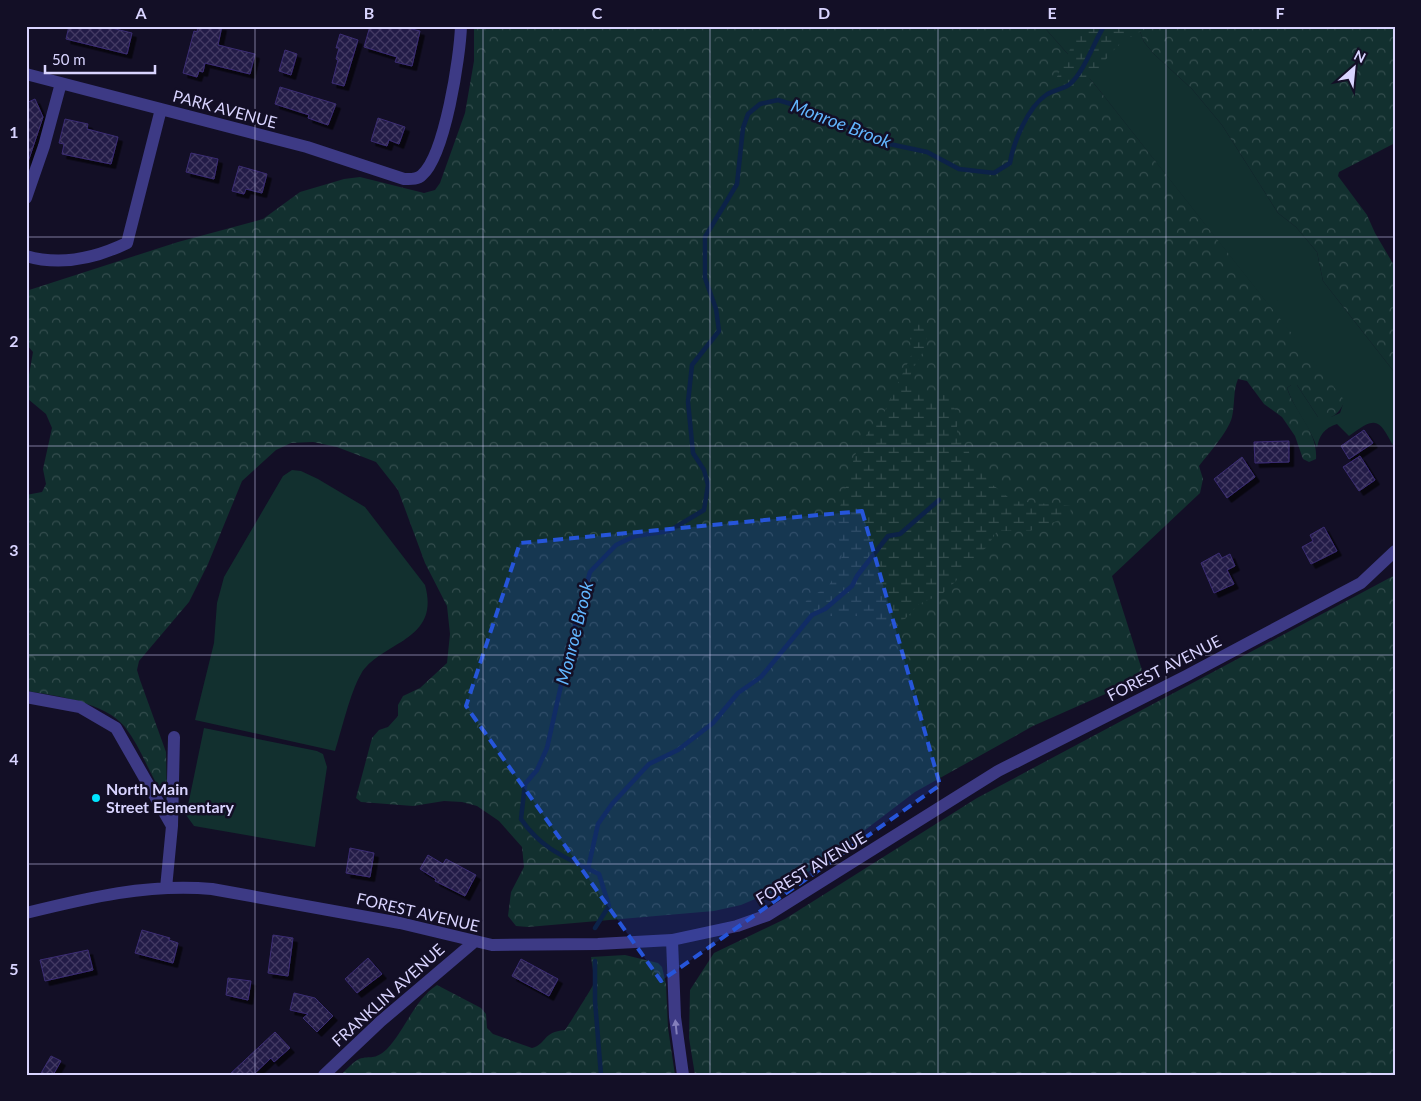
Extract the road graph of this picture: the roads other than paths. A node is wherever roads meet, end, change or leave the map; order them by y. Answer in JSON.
{"nodes":[{"id":1,"x":461,"y":26,"type":"edge"},
{"id":2,"x":26,"y":74,"type":"edge"},
{"id":3,"x":61,"y":83,"type":"junction"},
{"id":4,"x":161,"y":109,"type":"junction"},
{"id":5,"x":26,"y":198,"type":"edge"},
{"id":6,"x":26,"y":256,"type":"edge"},
{"id":7,"x":1395,"y":551,"type":"edge"},
{"id":8,"x":26,"y":697,"type":"edge"},
{"id":9,"x":174,"y":737,"type":"dead end"},
{"id":10,"x":172,"y":826,"type":"junction"},
{"id":11,"x":166,"y":888,"type":"junction"},
{"id":12,"x":26,"y":913,"type":"edge"},
{"id":13,"x":672,"y":940,"type":"junction"},
{"id":14,"x":474,"y":942,"type":"junction"},
{"id":15,"x":324,"y":1075,"type":"edge"},
{"id":16,"x":683,"y":1075,"type":"edge"}],
"edges":[{"from":1,"to":4,"type":"street","name":"PARK AVENUE"},
{"from":2,"to":3,"type":"street","name":"PARK AVENUE"},
{"from":3,"to":4,"type":"street","name":"PARK AVENUE"},
{"from":3,"to":5,"type":"street"},
{"from":4,"to":6,"type":"street"},
{"from":7,"to":13,"type":"street","name":"FOREST AVENUE"},
{"from":8,"to":10,"type":"street"},
{"from":9,"to":10,"type":"street"},
{"from":10,"to":11,"type":"street"},
{"from":11,"to":12,"type":"street","name":"FOREST AVENUE"},
{"from":11,"to":14,"type":"street","name":"FOREST AVENUE"},
{"from":13,"to":14,"type":"street","name":"FOREST AVENUE"},
{"from":16,"to":13,"type":"street","one_way":true},
{"from":14,"to":15,"type":"street","name":"FRANKLIN AVENUE"}]}
